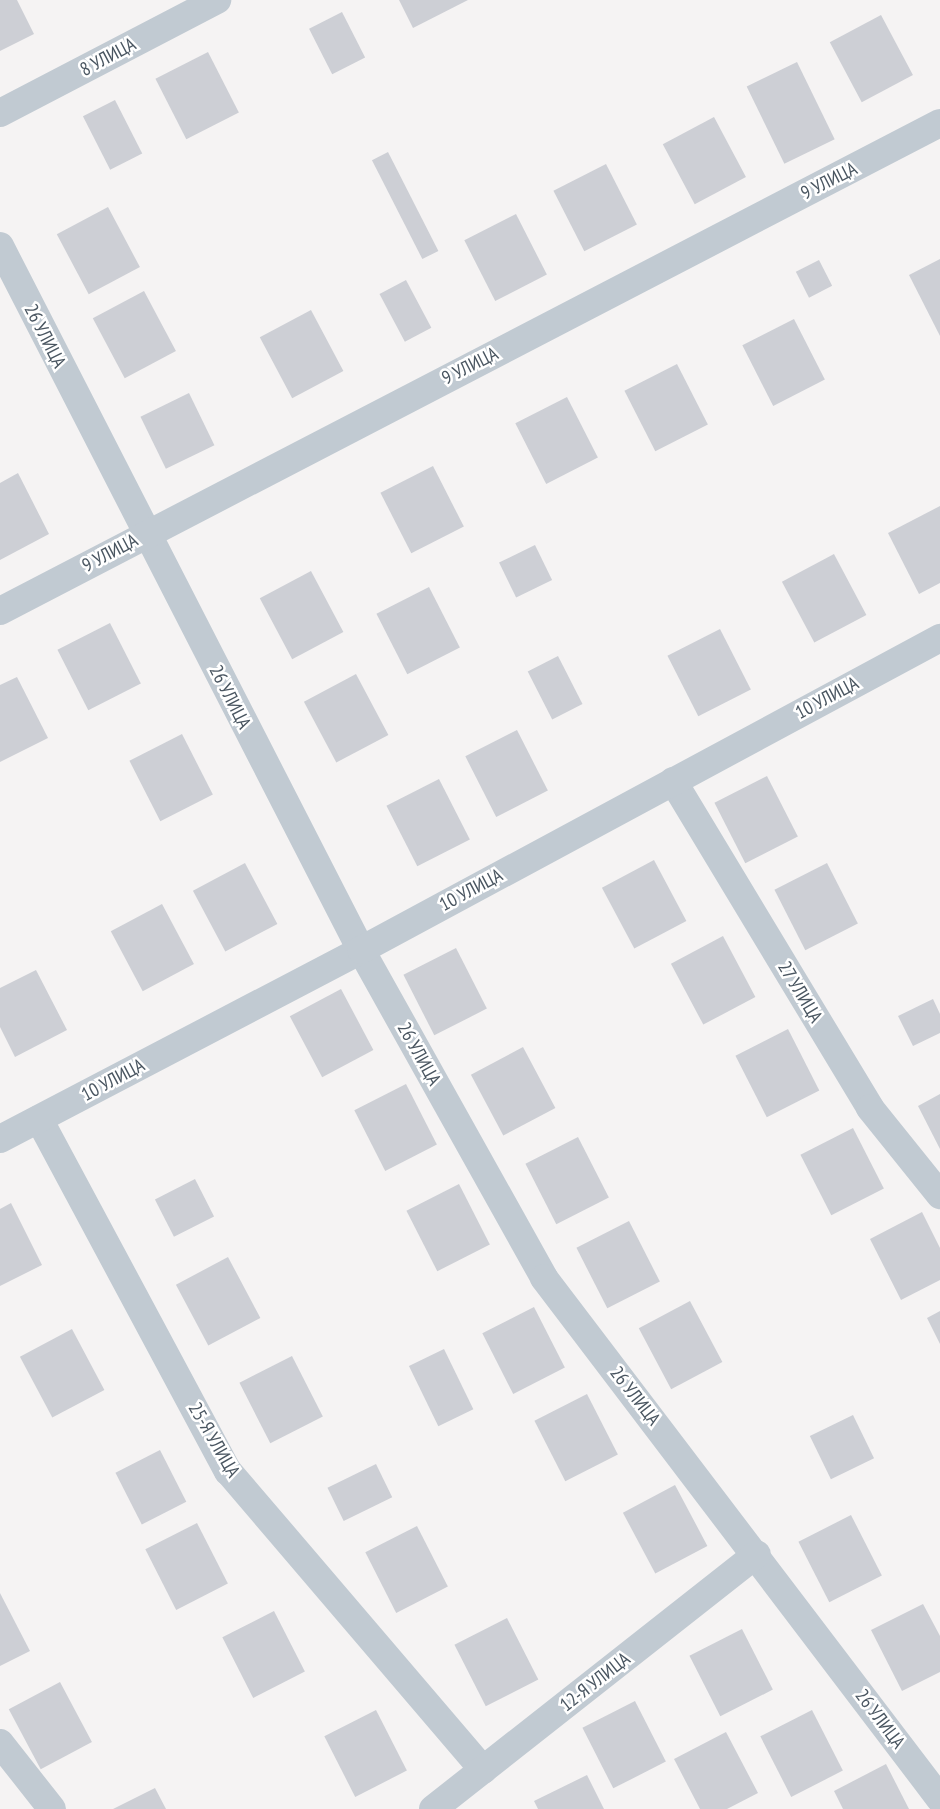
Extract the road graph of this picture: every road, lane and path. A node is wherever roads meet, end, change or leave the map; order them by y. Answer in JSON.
{"nodes":[{"id":1,"x":217,"y":0,"type":"edge"},
{"id":2,"x":0,"y":113,"type":"edge"},
{"id":3,"x":940,"y":123,"type":"edge"},
{"id":4,"x":0,"y":246,"type":"edge"},
{"id":5,"x":145,"y":534,"type":"junction"},
{"id":6,"x":0,"y":611,"type":"edge"},
{"id":7,"x":940,"y":638,"type":"edge"},
{"id":8,"x":673,"y":781,"type":"junction"},
{"id":9,"x":361,"y":950,"type":"junction"},
{"id":10,"x":39,"y":1119,"type":"junction"},
{"id":11,"x":0,"y":1139,"type":"edge"},
{"id":12,"x":940,"y":1195,"type":"edge"},
{"id":13,"x":757,"y":1554,"type":"junction"},
{"id":14,"x":0,"y":1743,"type":"edge"},
{"id":15,"x":483,"y":1770,"type":"junction"},
{"id":16,"x":940,"y":1799,"type":"edge"},
{"id":17,"x":52,"y":1809,"type":"edge"},
{"id":18,"x":433,"y":1809,"type":"edge"}],
"edges":[{"from":1,"to":2,"type":"street","name":"8 УЛИЦА"},
{"from":3,"to":5,"type":"street","name":"9 УЛИЦА"},
{"from":4,"to":5,"type":"street","name":"26 УЛИЦА"},
{"from":5,"to":6,"type":"street","name":"9 УЛИЦА"},
{"from":5,"to":9,"type":"street","name":"26 УЛИЦА"},
{"from":7,"to":8,"type":"street","name":"10 УЛИЦА"},
{"from":8,"to":9,"type":"street","name":"10 УЛИЦА"},
{"from":8,"to":12,"type":"street","name":"27 УЛИЦА"},
{"from":9,"to":10,"type":"street","name":"10 УЛИЦА"},
{"from":9,"to":13,"type":"street","name":"26 УЛИЦА"},
{"from":10,"to":11,"type":"street","name":"10 УЛИЦА"},
{"from":10,"to":15,"type":"street","name":"25-Я УЛИЦА"},
{"from":13,"to":15,"type":"street","name":"12-Я УЛИЦА"},
{"from":13,"to":16,"type":"street","name":"26 УЛИЦА"},
{"from":14,"to":17,"type":"street"},
{"from":15,"to":18,"type":"street","name":"12-Я УЛИЦА"}]}
